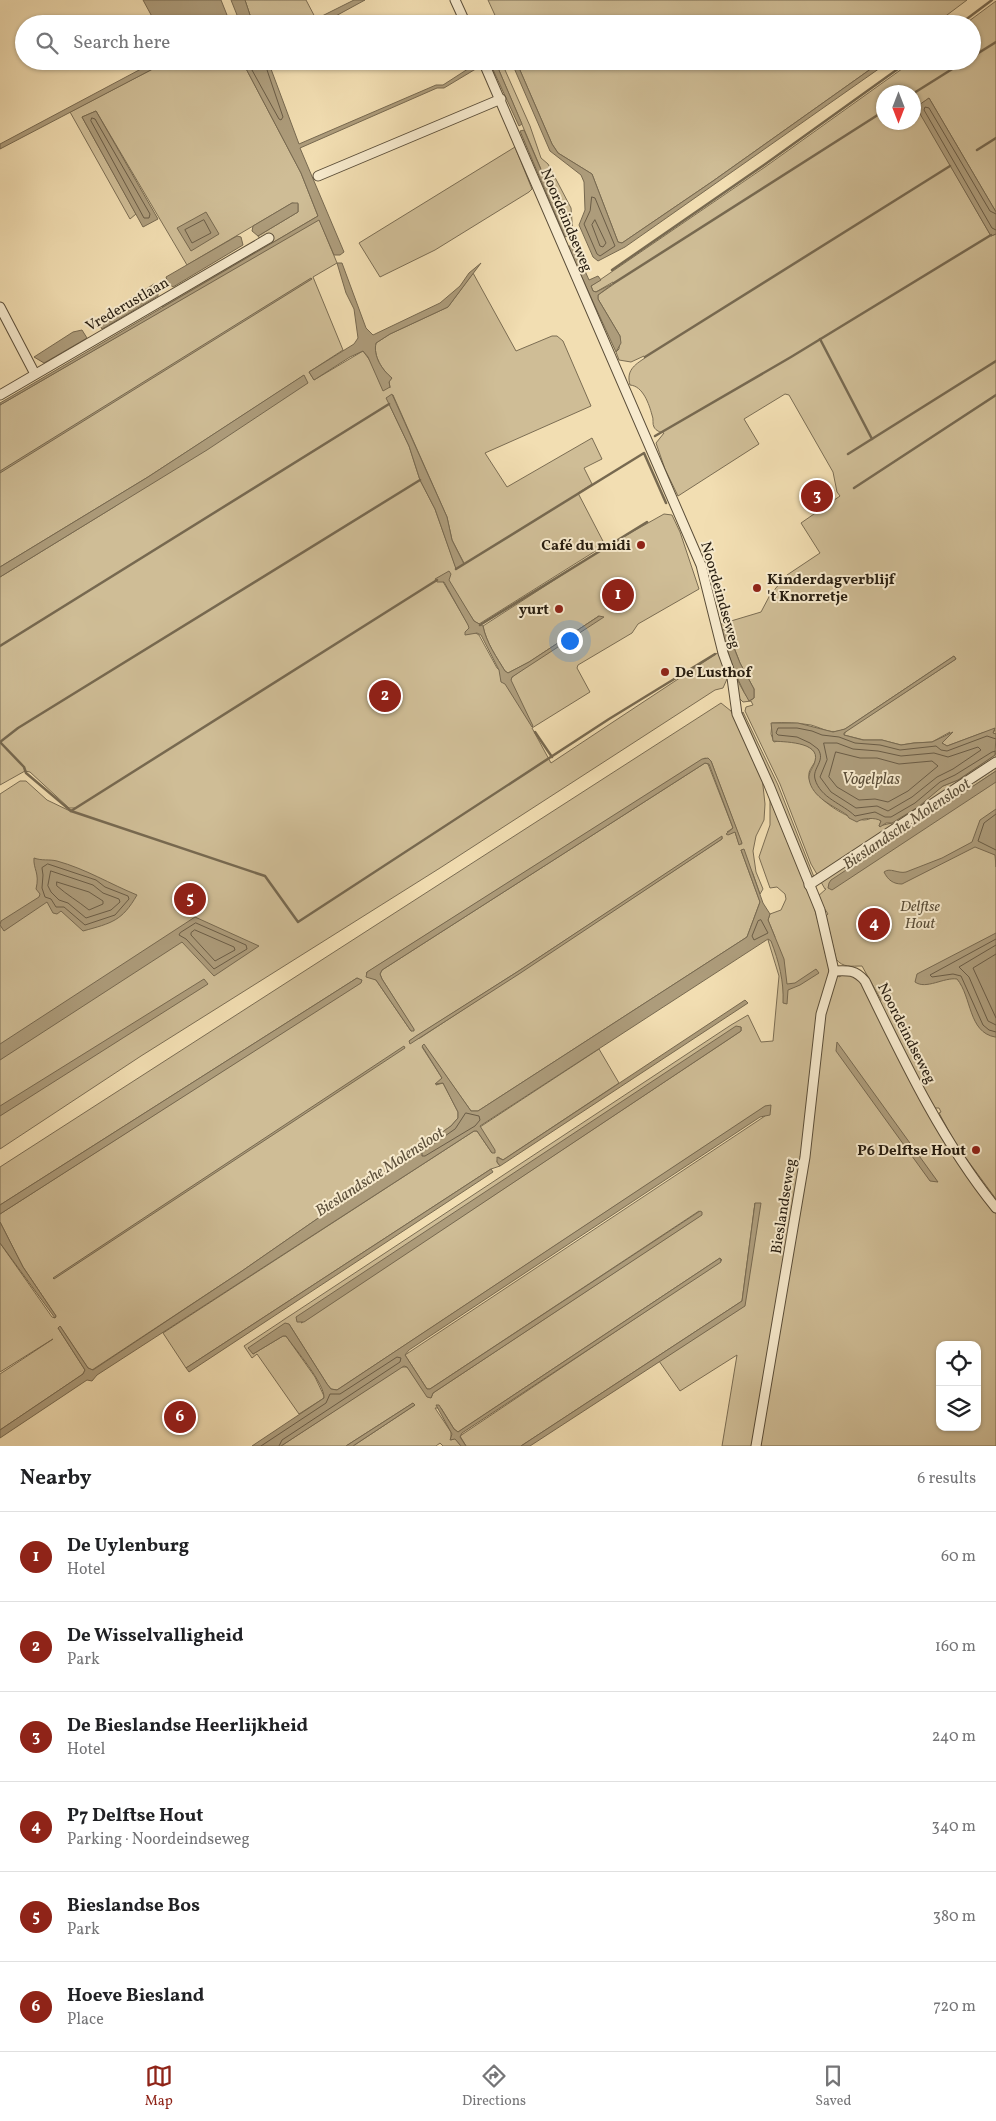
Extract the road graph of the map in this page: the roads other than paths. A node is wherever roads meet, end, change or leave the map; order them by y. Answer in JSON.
{"nodes":[{"id":1,"x":455,"y":0,"type":"edge"},
{"id":2,"x":462,"y":15,"type":"edge"},
{"id":3,"x":487,"y":70,"type":"edge"},
{"id":4,"x":501,"y":99,"type":"junction"},
{"id":5,"x":318,"y":176,"type":"dead end"},
{"id":6,"x":269,"y":238,"type":"dead end"},
{"id":7,"x":0,"y":307,"type":"edge"},
{"id":8,"x":35,"y":374,"type":"junction"},
{"id":9,"x":0,"y":395,"type":"edge"},
{"id":10,"x":996,"y":762,"type":"edge"},
{"id":11,"x":808,"y":885,"type":"junction"},
{"id":12,"x":834,"y":971,"type":"junction"},
{"id":13,"x":996,"y":1208,"type":"edge"},
{"id":14,"x":756,"y":1446,"type":"edge"}],
"edges":[{"from":1,"to":2,"type":"street"},
{"from":3,"to":4,"type":"street","name":"Noordeindseweg"},
{"from":4,"to":5,"type":"street"},
{"from":4,"to":11,"type":"street","name":"Noordeindseweg"},
{"from":6,"to":8,"type":"street","name":"Vrederustlaan"},
{"from":7,"to":8,"type":"street"},
{"from":8,"to":9,"type":"street","name":"Vrederustlaan"},
{"from":10,"to":11,"type":"street"},
{"from":11,"to":12,"type":"street","name":"Noordeindseweg"},
{"from":12,"to":13,"type":"street","name":"Noordeindseweg"},
{"from":12,"to":14,"type":"street","name":"Bieslandseweg"}]}
